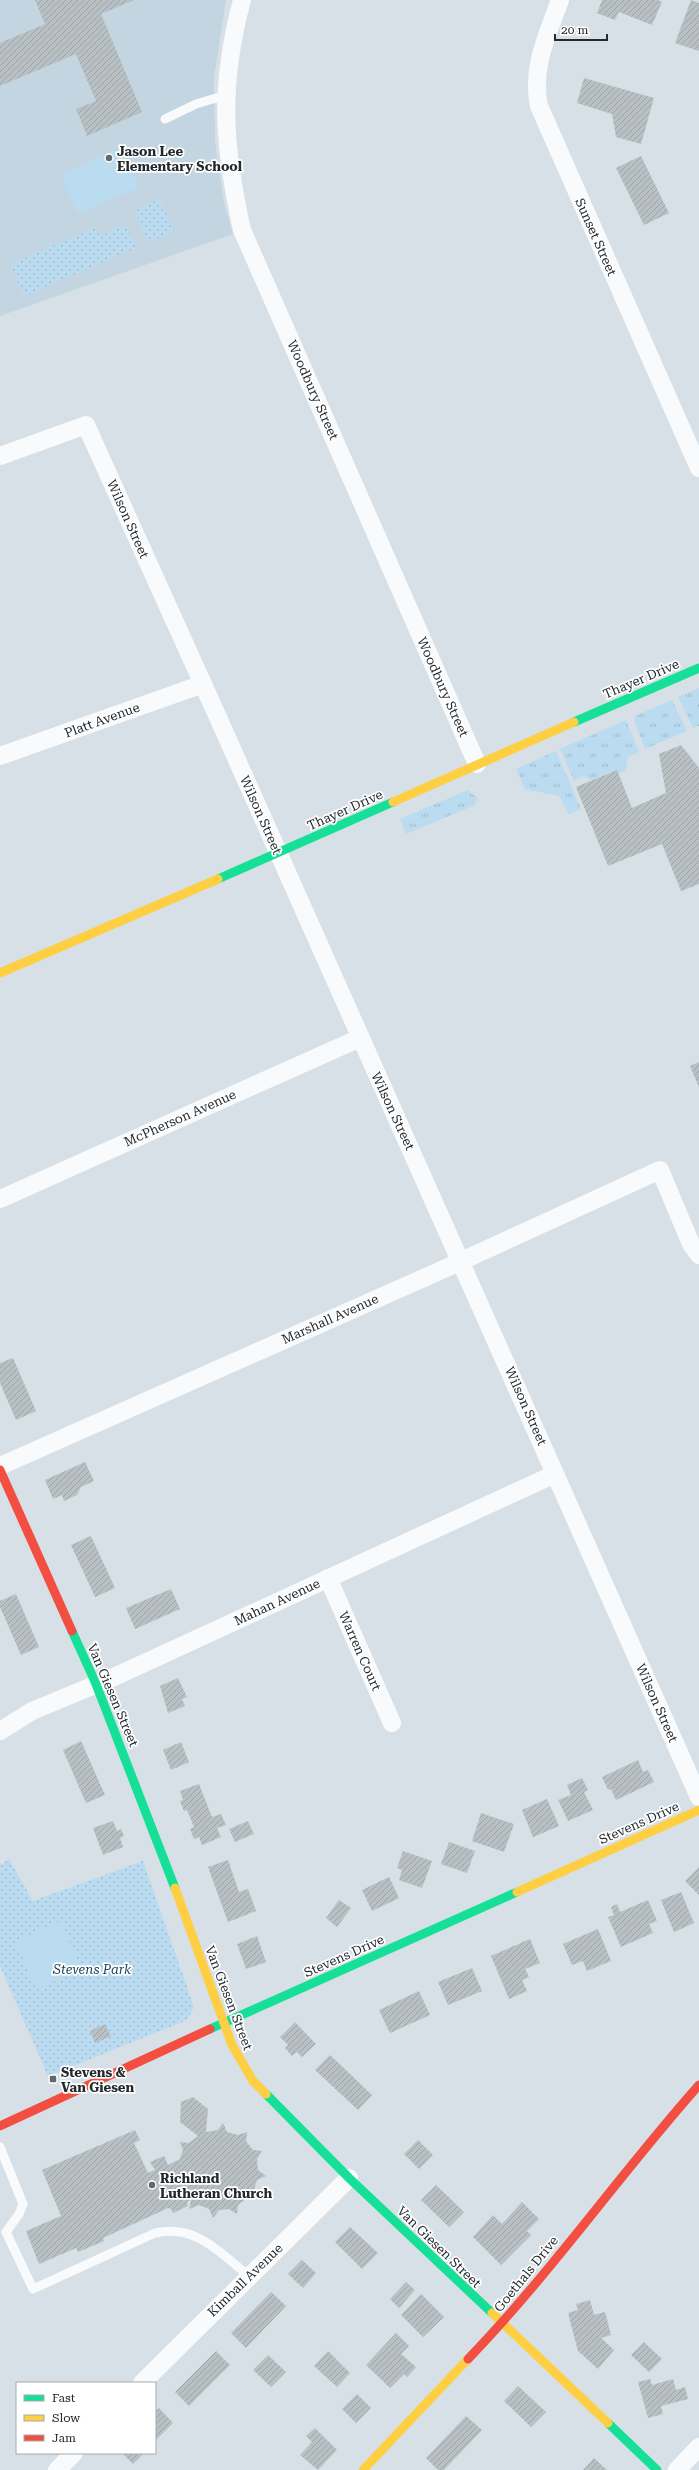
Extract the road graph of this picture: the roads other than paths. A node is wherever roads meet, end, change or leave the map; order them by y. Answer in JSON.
{"nodes":[{"id":1,"x":242,"y":0,"type":"edge"},
{"id":2,"x":560,"y":0,"type":"edge"},
{"id":3,"x":226,"y":95,"type":"junction"},
{"id":4,"x":165,"y":119,"type":"dead end"},
{"id":5,"x":0,"y":456,"type":"edge"},
{"id":6,"x":699,"y":468,"type":"edge"},
{"id":7,"x":699,"y":668,"type":"edge"},
{"id":8,"x":203,"y":684,"type":"junction"},
{"id":9,"x":0,"y":756,"type":"edge"},
{"id":10,"x":478,"y":764,"type":"junction"},
{"id":11,"x":279,"y":854,"type":"junction"},
{"id":12,"x":0,"y":973,"type":"edge"},
{"id":13,"x":360,"y":1038,"type":"junction"},
{"id":14,"x":0,"y":1199,"type":"edge"},
{"id":15,"x":699,"y":1255,"type":"edge"},
{"id":16,"x":462,"y":1260,"type":"junction"},
{"id":17,"x":0,"y":1466,"type":"edge"},
{"id":18,"x":0,"y":1470,"type":"edge"},
{"id":19,"x":555,"y":1474,"type":"junction"},
{"id":20,"x":328,"y":1578,"type":"junction"},
{"id":21,"x":96,"y":1684,"type":"junction"},
{"id":22,"x":392,"y":1723,"type":"dead end"},
{"id":23,"x":0,"y":1731,"type":"edge"},
{"id":24,"x":699,"y":1797,"type":"edge"},
{"id":25,"x":699,"y":1810,"type":"edge"},
{"id":26,"x":224,"y":2024,"type":"junction"},
{"id":27,"x":699,"y":2085,"type":"edge"},
{"id":28,"x":0,"y":2126,"type":"edge"},
{"id":29,"x":0,"y":2147,"type":"edge"},
{"id":30,"x":349,"y":2178,"type":"junction"},
{"id":31,"x":249,"y":2276,"type":"junction"},
{"id":32,"x":501,"y":2324,"type":"junction"},
{"id":33,"x":143,"y":2382,"type":"edge"},
{"id":34,"x":699,"y":2447,"type":"edge"},
{"id":35,"x":73,"y":2454,"type":"edge"},
{"id":36,"x":57,"y":2470,"type":"edge"},
{"id":37,"x":363,"y":2470,"type":"edge"},
{"id":38,"x":657,"y":2470,"type":"edge"},
{"id":39,"x":677,"y":2470,"type":"edge"}],
"edges":[{"from":1,"to":3,"type":"street","name":"Woodbury Street"},
{"from":2,"to":6,"type":"street","name":"Sunset Street"},
{"from":3,"to":4,"type":"lane"},
{"from":3,"to":10,"type":"street","name":"Woodbury Street"},
{"from":5,"to":8,"type":"street","name":"Wilson Street"},
{"from":7,"to":10,"type":"street","name":"Thayer Drive"},
{"from":8,"to":9,"type":"street","name":"Platt Avenue"},
{"from":8,"to":11,"type":"street","name":"Wilson Street"},
{"from":10,"to":11,"type":"street","name":"Thayer Drive"},
{"from":11,"to":12,"type":"street","name":"Thayer Drive"},
{"from":11,"to":13,"type":"street","name":"Wilson Street"},
{"from":13,"to":14,"type":"street","name":"McPherson Avenue"},
{"from":13,"to":16,"type":"street","name":"Wilson Street"},
{"from":15,"to":16,"type":"street","name":"Marshall Avenue"},
{"from":16,"to":17,"type":"street","name":"Marshall Avenue"},
{"from":16,"to":19,"type":"street","name":"Wilson Street"},
{"from":18,"to":21,"type":"street","name":"Van Giesen Street"},
{"from":19,"to":20,"type":"street","name":"Mahan Avenue"},
{"from":19,"to":24,"type":"street","name":"Wilson Street"},
{"from":20,"to":21,"type":"street","name":"Mahan Avenue"},
{"from":20,"to":22,"type":"street","name":"Warren Court"},
{"from":21,"to":23,"type":"street","name":"Mahan Avenue"},
{"from":21,"to":26,"type":"street","name":"Van Giesen Street"},
{"from":25,"to":26,"type":"street","name":"Stevens Drive"},
{"from":26,"to":28,"type":"street","name":"Stevens Drive"},
{"from":26,"to":30,"type":"street","name":"Van Giesen Street"},
{"from":27,"to":32,"type":"street","name":"Goethals Drive"},
{"from":29,"to":31,"type":"lane"},
{"from":30,"to":31,"type":"street","name":"Kimball Avenue"},
{"from":30,"to":32,"type":"street","name":"Van Giesen Street"},
{"from":31,"to":33,"type":"street","name":"Kimball Avenue"},
{"from":32,"to":37,"type":"street","name":"Goethals Drive"},
{"from":32,"to":38,"type":"street","name":"Van Giesen Street"},
{"from":34,"to":39,"type":"street"},
{"from":35,"to":36,"type":"street"}]}
